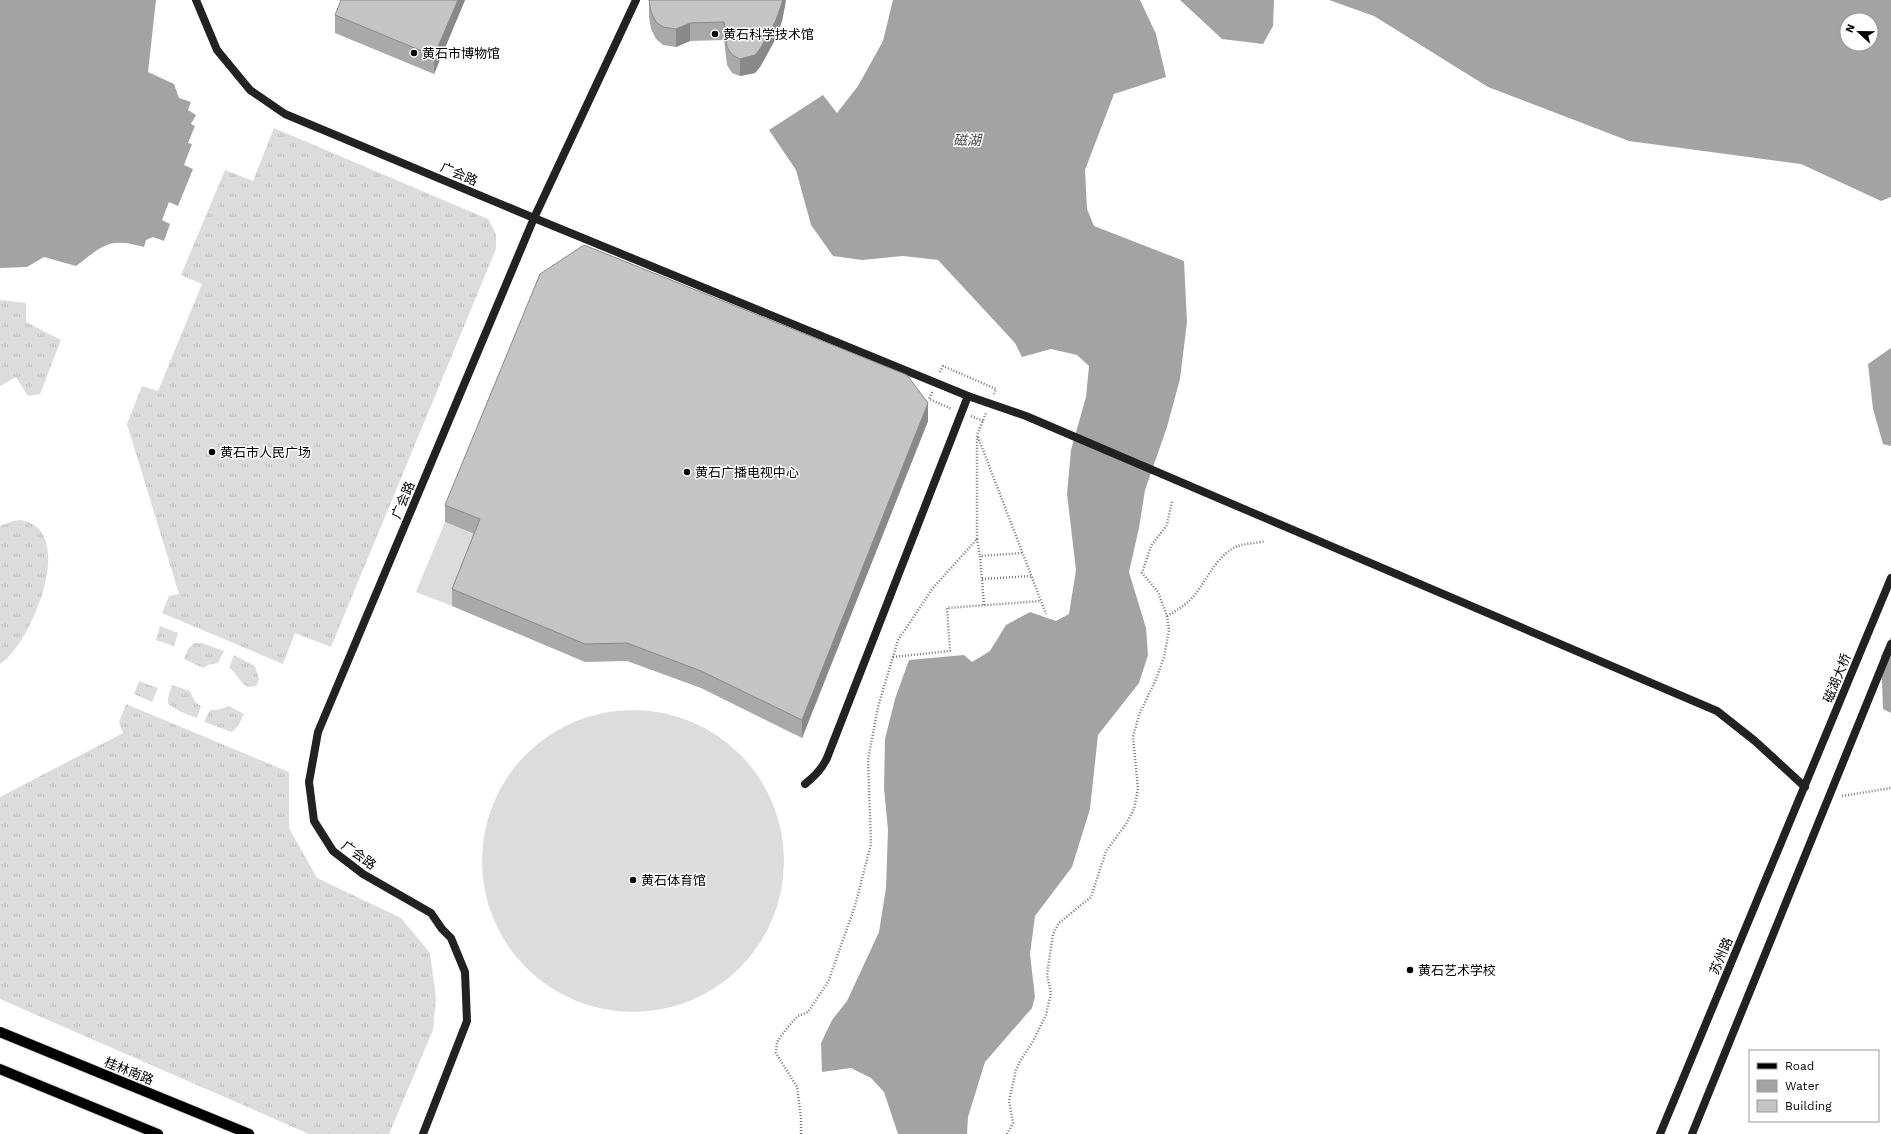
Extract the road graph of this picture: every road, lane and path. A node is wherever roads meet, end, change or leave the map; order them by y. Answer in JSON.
{"nodes":[{"id":1,"x":196,"y":0,"type":"edge"},
{"id":2,"x":636,"y":0,"type":"edge"},
{"id":3,"x":534,"y":218,"type":"junction"},
{"id":4,"x":968,"y":396,"type":"junction"},
{"id":5,"x":983,"y":421,"type":"dead end"},
{"id":6,"x":977,"y":435,"type":"junction"},
{"id":7,"x":1172,"y":501,"type":"dead end"},
{"id":8,"x":977,"y":539,"type":"junction"},
{"id":9,"x":1265,"y":541,"type":"dead end"},
{"id":10,"x":1022,"y":553,"type":"junction"},
{"id":11,"x":980,"y":556,"type":"junction"},
{"id":12,"x":1031,"y":576,"type":"junction"},
{"id":13,"x":1891,"y":578,"type":"edge"},
{"id":14,"x":982,"y":579,"type":"junction"},
{"id":15,"x":1041,"y":601,"type":"junction"},
{"id":16,"x":984,"y":605,"type":"junction"},
{"id":17,"x":1046,"y":614,"type":"dead end"},
{"id":18,"x":1167,"y":616,"type":"junction"},
{"id":19,"x":1891,"y":644,"type":"edge"},
{"id":20,"x":893,"y":657,"type":"junction"},
{"id":21,"x":805,"y":784,"type":"dead end"},
{"id":22,"x":1805,"y":787,"type":"junction"},
{"id":23,"x":1891,"y":788,"type":"edge"},
{"id":24,"x":1827,"y":798,"type":"junction"},
{"id":25,"x":0,"y":1032,"type":"edge"},
{"id":26,"x":0,"y":1069,"type":"edge"},
{"id":27,"x":158,"y":1134,"type":"edge"},
{"id":28,"x":249,"y":1134,"type":"edge"},
{"id":29,"x":423,"y":1134,"type":"edge"},
{"id":30,"x":801,"y":1134,"type":"edge"},
{"id":31,"x":1007,"y":1134,"type":"edge"},
{"id":32,"x":1660,"y":1134,"type":"edge"},
{"id":33,"x":1692,"y":1134,"type":"edge"}],
"edges":[{"from":1,"to":3,"type":"street","name":"广会路"},
{"from":2,"to":3,"type":"street"},
{"from":3,"to":4,"type":"street"},
{"from":3,"to":29,"type":"street","name":"广会路"},
{"from":4,"to":21,"type":"street"},
{"from":4,"to":22,"type":"street"},
{"from":5,"to":6,"type":"path"},
{"from":6,"to":8,"type":"path"},
{"from":6,"to":10,"type":"path"},
{"from":7,"to":18,"type":"path"},
{"from":8,"to":11,"type":"path"},
{"from":8,"to":20,"type":"path"},
{"from":9,"to":18,"type":"path"},
{"from":10,"to":11,"type":"path"},
{"from":10,"to":12,"type":"path"},
{"from":11,"to":14,"type":"path"},
{"from":12,"to":14,"type":"path"},
{"from":12,"to":15,"type":"path"},
{"from":13,"to":22,"type":"street","name":"磁湖大桥"},
{"from":14,"to":16,"type":"path"},
{"from":15,"to":16,"type":"path"},
{"from":15,"to":17,"type":"path"},
{"from":16,"to":20,"type":"path"},
{"from":18,"to":31,"type":"path"},
{"from":19,"to":24,"type":"street"},
{"from":20,"to":30,"type":"path"},
{"from":22,"to":32,"type":"street","name":"苏州路"},
{"from":23,"to":24,"type":"path"},
{"from":24,"to":33,"type":"street"},
{"from":25,"to":28,"type":"main road","name":"桂林南路"},
{"from":26,"to":27,"type":"main road"}]}
